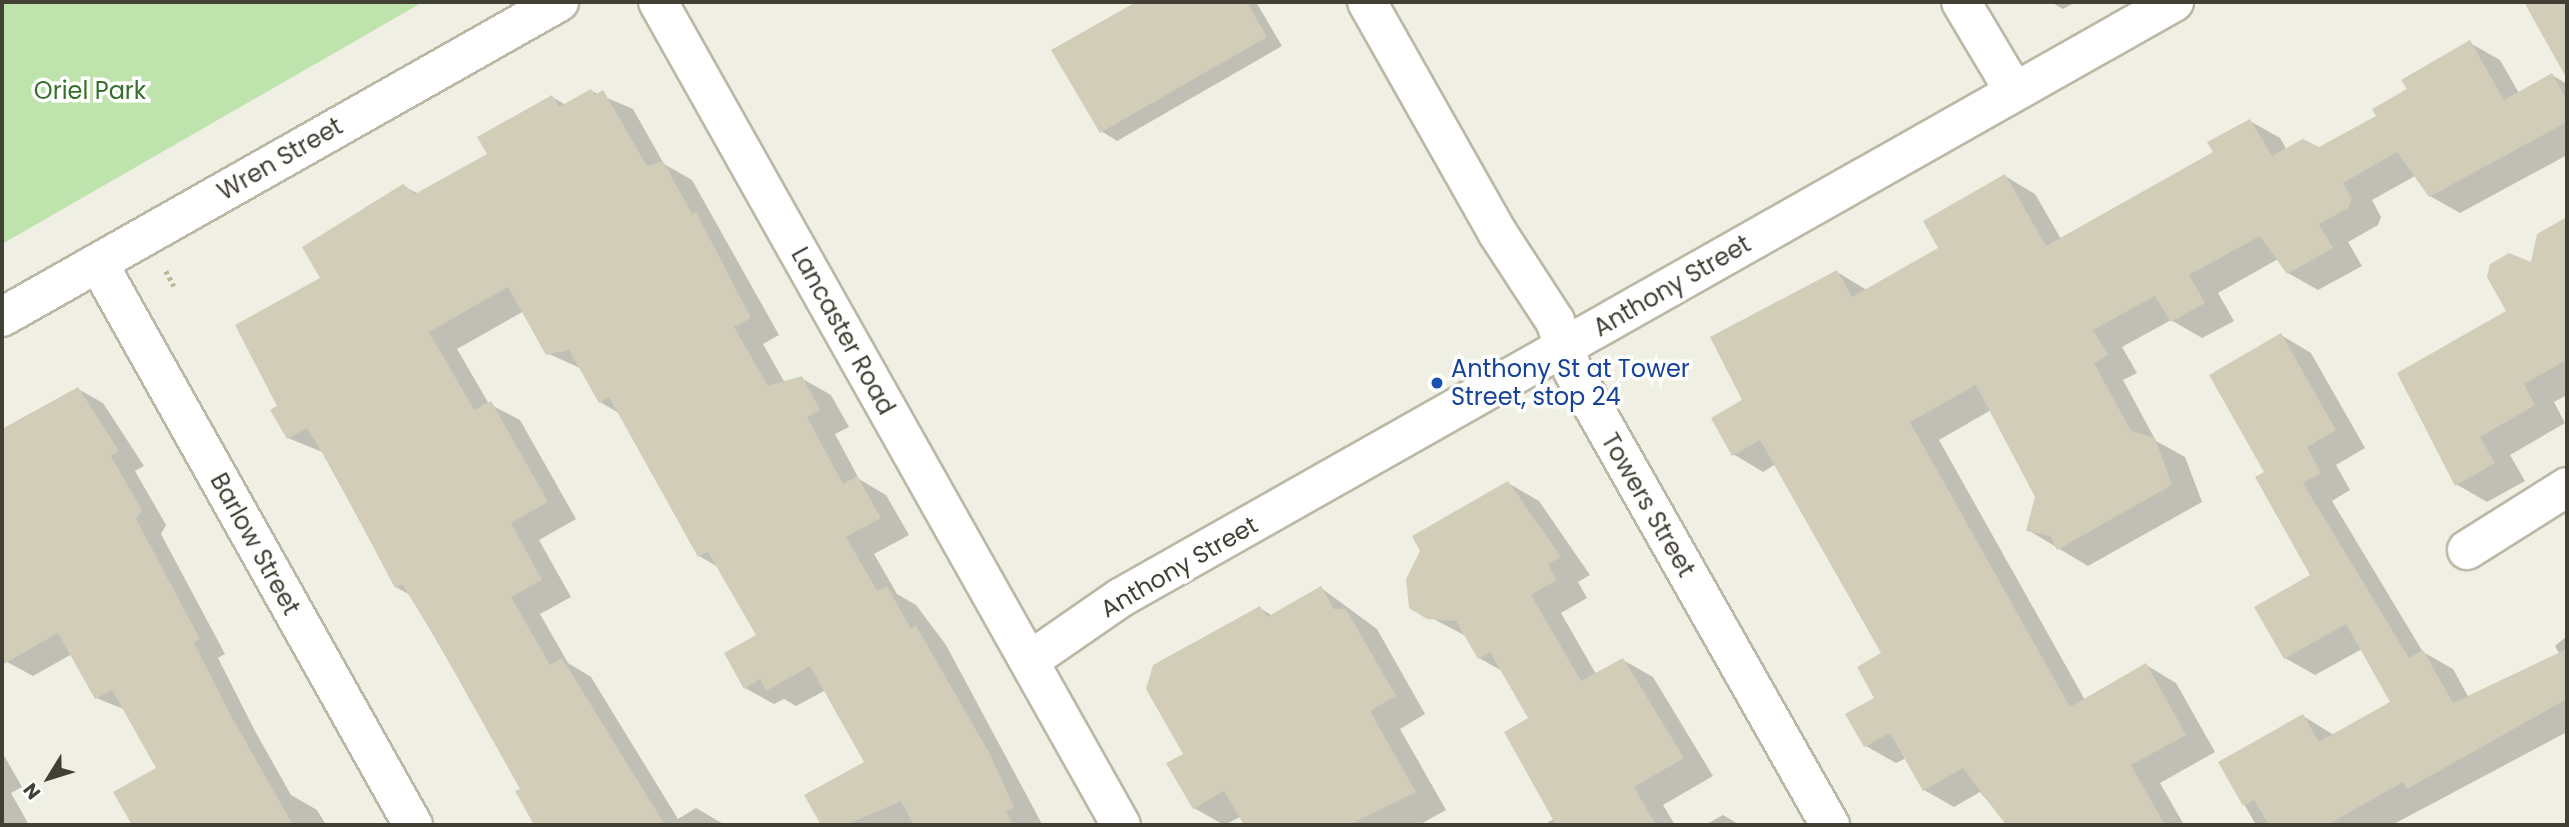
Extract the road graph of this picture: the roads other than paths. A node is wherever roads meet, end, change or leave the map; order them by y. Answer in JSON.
{"nodes":[{"id":1,"x":559,"y":2,"type":"edge"},
{"id":2,"x":658,"y":2,"type":"edge"},
{"id":3,"x":1367,"y":2,"type":"edge"},
{"id":4,"x":1961,"y":2,"type":"edge"},
{"id":5,"x":2174,"y":2,"type":"edge"},
{"id":6,"x":2014,"y":91,"type":"junction"},
{"id":7,"x":97,"y":263,"type":"junction"},
{"id":8,"x":2,"y":317,"type":"edge"},
{"id":9,"x":1565,"y":347,"type":"junction"},
{"id":10,"x":2567,"y":487,"type":"edge"},
{"id":11,"x":2467,"y":550,"type":"dead end"},
{"id":12,"x":1029,"y":661,"type":"junction"},
{"id":13,"x":413,"y":825,"type":"edge"},
{"id":14,"x":1121,"y":825,"type":"edge"},
{"id":15,"x":1830,"y":825,"type":"edge"}],
"edges":[{"from":1,"to":7,"type":"street","name":"Wren Street"},
{"from":2,"to":12,"type":"street","name":"Lancaster Road"},
{"from":3,"to":9,"type":"street","name":"Towers Street"},
{"from":4,"to":6,"type":"street"},
{"from":5,"to":6,"type":"street","name":"Anthony Street"},
{"from":6,"to":9,"type":"street","name":"Anthony Street"},
{"from":7,"to":8,"type":"street","name":"Wren Street"},
{"from":7,"to":13,"type":"street","name":"Barlow Street"},
{"from":9,"to":12,"type":"street","name":"Anthony Street"},
{"from":9,"to":15,"type":"street","name":"Towers Street"},
{"from":10,"to":11,"type":"street"},
{"from":12,"to":14,"type":"street","name":"Lancaster Road"}]}
